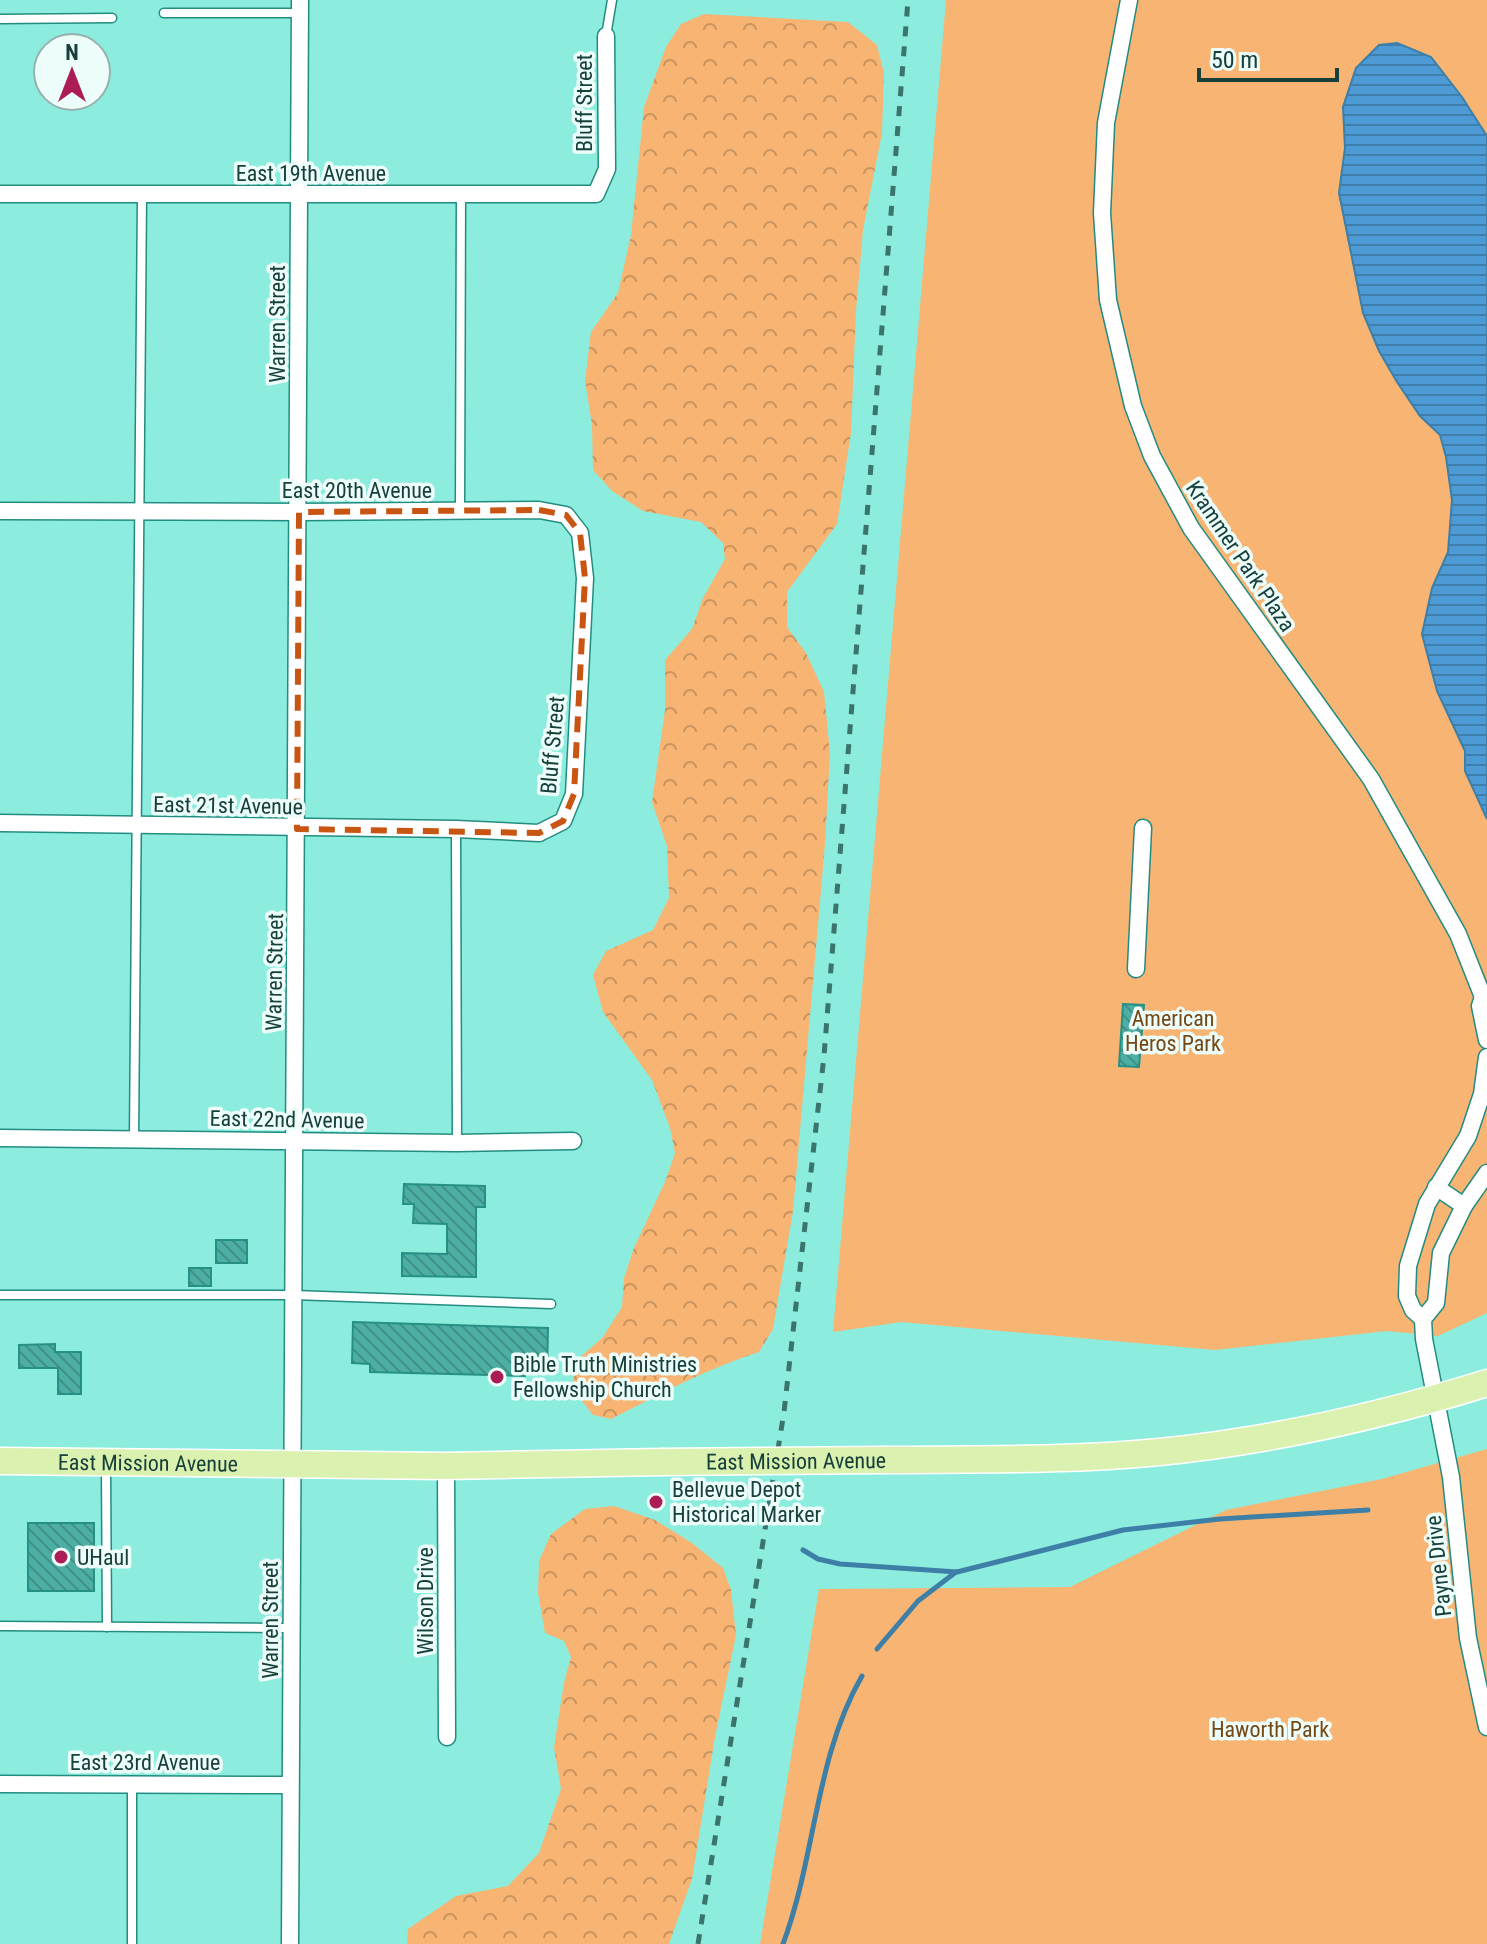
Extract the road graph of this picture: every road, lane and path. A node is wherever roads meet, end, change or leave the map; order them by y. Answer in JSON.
{"nodes":[{"id":1,"x":612,"y":0,"type":"edge"},
{"id":2,"x":1129,"y":0,"type":"edge"},
{"id":3,"x":300,"y":6,"type":"edge"},
{"id":4,"x":164,"y":13,"type":"dead end"},
{"id":5,"x":112,"y":18,"type":"dead end"},
{"id":6,"x":0,"y":19,"type":"edge"},
{"id":7,"x":606,"y":36,"type":"joint"},
{"id":8,"x":607,"y":169,"type":"joint"},
{"id":9,"x":0,"y":194,"type":"edge"},
{"id":10,"x":461,"y":194,"type":"junction"},
{"id":11,"x":142,"y":195,"type":"junction"},
{"id":12,"x":299,"y":195,"type":"junction"},
{"id":13,"x":0,"y":511,"type":"edge"},
{"id":14,"x":138,"y":511,"type":"junction"},
{"id":15,"x":460,"y":511,"type":"junction"},
{"id":16,"x":299,"y":512,"type":"junction"},
{"id":17,"x":581,"y":656,"type":"joint"},
{"id":18,"x":0,"y":823,"type":"edge"},
{"id":19,"x":137,"y":825,"type":"junction"},
{"id":20,"x":1143,"y":828,"type":"dead end"},
{"id":21,"x":297,"y":829,"type":"junction"},
{"id":22,"x":456,"y":829,"type":"junction"},
{"id":23,"x":1136,"y":969,"type":"dead end"},
{"id":24,"x":1485,"y":998,"type":"edge"},
{"id":25,"x":1487,"y":1040,"type":"edge"},
{"id":26,"x":1487,"y":1057,"type":"edge"},
{"id":27,"x":0,"y":1138,"type":"edge"},
{"id":28,"x":134,"y":1139,"type":"junction"},
{"id":29,"x":294,"y":1140,"type":"junction"},
{"id":30,"x":573,"y":1141,"type":"dead end"},
{"id":31,"x":457,"y":1143,"type":"junction"},
{"id":32,"x":1487,"y":1173,"type":"edge"},
{"id":33,"x":1436,"y":1187,"type":"junction"},
{"id":34,"x":1464,"y":1206,"type":"junction"},
{"id":35,"x":0,"y":1295,"type":"edge"},
{"id":36,"x":293,"y":1295,"type":"junction"},
{"id":37,"x":551,"y":1304,"type":"dead end"},
{"id":38,"x":1423,"y":1319,"type":"junction"},
{"id":39,"x":1487,"y":1383,"type":"edge"},
{"id":40,"x":1436,"y":1399,"type":"junction"},
{"id":41,"x":0,"y":1461,"type":"edge"},
{"id":42,"x":106,"y":1463,"type":"junction"},
{"id":43,"x":294,"y":1464,"type":"junction"},
{"id":44,"x":446,"y":1466,"type":"junction"},
{"id":45,"x":0,"y":1626,"type":"edge"},
{"id":46,"x":107,"y":1627,"type":"junction"},
{"id":47,"x":292,"y":1628,"type":"junction"},
{"id":48,"x":1487,"y":1727,"type":"edge"},
{"id":49,"x":447,"y":1737,"type":"dead end"},
{"id":50,"x":0,"y":1784,"type":"edge"},
{"id":51,"x":132,"y":1784,"type":"junction"},
{"id":52,"x":290,"y":1785,"type":"junction"},
{"id":53,"x":132,"y":1944,"type":"edge"},
{"id":54,"x":290,"y":1944,"type":"edge"}],
"edges":[{"from":1,"to":7,"type":"lane"},
{"from":2,"to":24,"type":"street","name":"Krammer Park Plaza"},
{"from":3,"to":4,"type":"lane"},
{"from":3,"to":12,"type":"street","name":"Warren Street"},
{"from":5,"to":6,"type":"lane"},
{"from":7,"to":8,"type":"street","name":"Bluff Street"},
{"from":8,"to":10,"type":"street","name":"East 19th Avenue"},
{"from":9,"to":11,"type":"street","name":"East 19th Avenue"},
{"from":10,"to":12,"type":"street","name":"East 19th Avenue"},
{"from":10,"to":15,"type":"lane"},
{"from":11,"to":12,"type":"street","name":"East 19th Avenue"},
{"from":11,"to":14,"type":"lane"},
{"from":12,"to":16,"type":"street","name":"Warren Street"},
{"from":13,"to":14,"type":"street","name":"East 20th Avenue"},
{"from":14,"to":16,"type":"street","name":"East 20th Avenue"},
{"from":14,"to":19,"type":"lane"},
{"from":15,"to":16,"type":"street","name":"East 20th Avenue"},
{"from":15,"to":17,"type":"street","name":"East 20th Avenue"},
{"from":16,"to":21,"type":"street","name":"Warren Street"},
{"from":17,"to":22,"type":"street","name":"Bluff Street"},
{"from":18,"to":19,"type":"street","name":"East 21st Avenue"},
{"from":19,"to":21,"type":"street","name":"East 21st Avenue"},
{"from":19,"to":28,"type":"lane"},
{"from":20,"to":23,"type":"street"},
{"from":21,"to":22,"type":"street","name":"East 21st Avenue"},
{"from":21,"to":29,"type":"street","name":"Warren Street"},
{"from":22,"to":31,"type":"lane"},
{"from":24,"to":25,"type":"street","name":"Krammer Park Plaza"},
{"from":26,"to":33,"type":"street"},
{"from":27,"to":28,"type":"street","name":"East 22nd Avenue"},
{"from":28,"to":29,"type":"street","name":"East 22nd Avenue"},
{"from":29,"to":31,"type":"street","name":"East 22nd Avenue"},
{"from":29,"to":36,"type":"street","name":"Warren Street"},
{"from":30,"to":31,"type":"street","name":"East 22nd Avenue"},
{"from":32,"to":34,"type":"street"},
{"from":33,"to":34,"type":"street"},
{"from":33,"to":38,"type":"street"},
{"from":34,"to":38,"type":"street"},
{"from":35,"to":36,"type":"lane"},
{"from":36,"to":37,"type":"lane"},
{"from":36,"to":43,"type":"street","name":"Warren Street"},
{"from":38,"to":40,"type":"street"},
{"from":39,"to":40,"type":"main road","name":"East Mission Avenue"},
{"from":40,"to":44,"type":"main road","name":"East Mission Avenue","bridge":true},
{"from":40,"to":48,"type":"street","name":"Payne Drive"},
{"from":41,"to":42,"type":"main road","name":"East Mission Avenue"},
{"from":42,"to":43,"type":"main road","name":"East Mission Avenue"},
{"from":42,"to":46,"type":"lane"},
{"from":43,"to":44,"type":"main road","name":"East Mission Avenue"},
{"from":43,"to":47,"type":"street","name":"Warren Street"},
{"from":44,"to":49,"type":"street","name":"Wilson Drive"},
{"from":45,"to":46,"type":"lane"},
{"from":46,"to":47,"type":"lane"},
{"from":47,"to":52,"type":"street","name":"Warren Street"},
{"from":50,"to":51,"type":"street","name":"East 23rd Avenue"},
{"from":51,"to":52,"type":"street","name":"East 23rd Avenue"},
{"from":51,"to":53,"type":"lane"},
{"from":52,"to":54,"type":"street","name":"Warren Street"}]}
